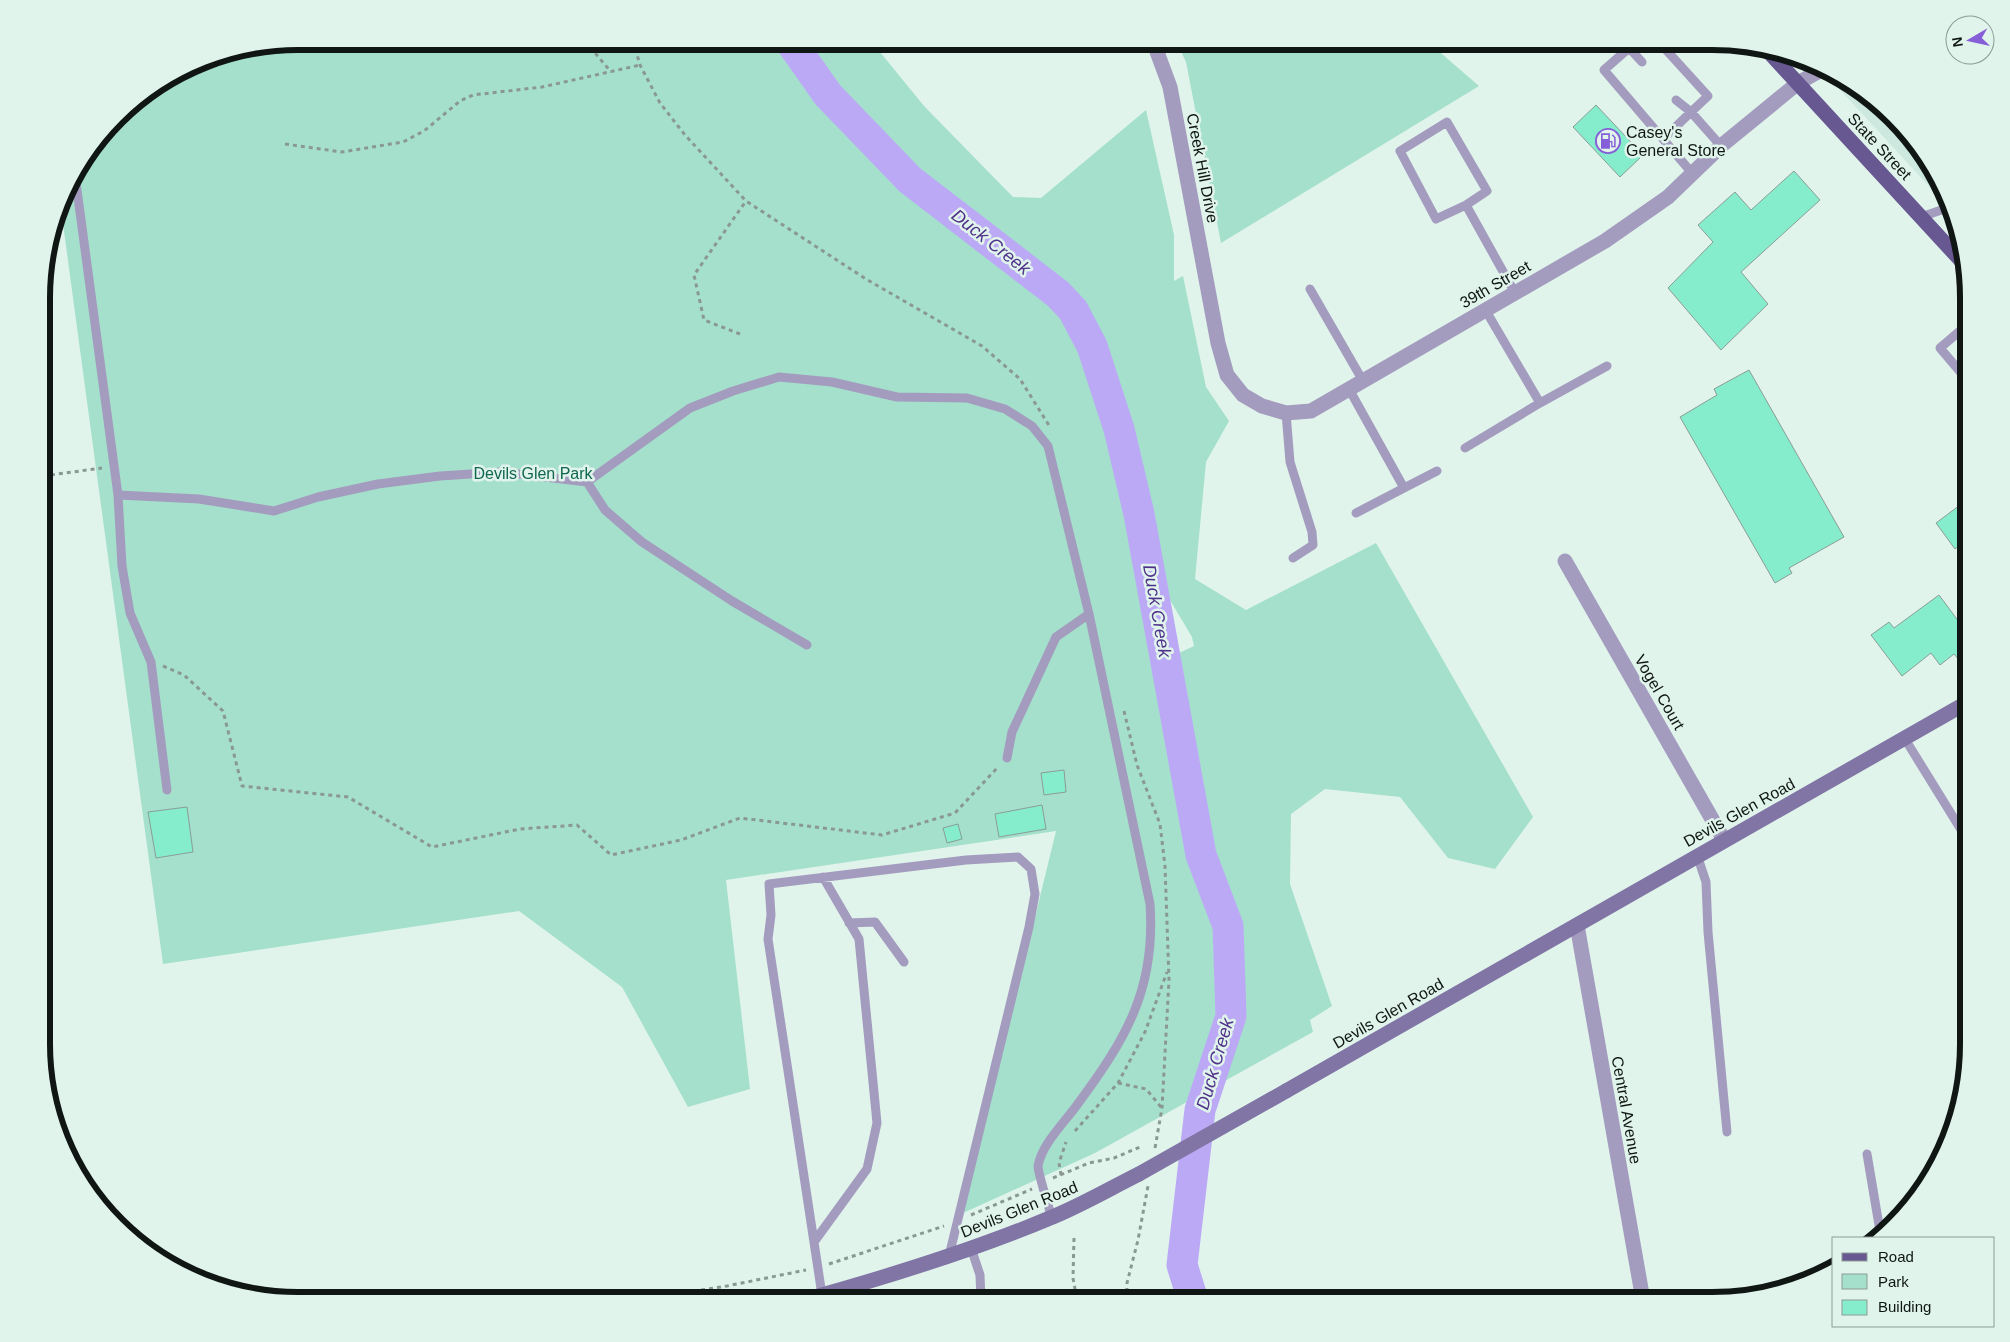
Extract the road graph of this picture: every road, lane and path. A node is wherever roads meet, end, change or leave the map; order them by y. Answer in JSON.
{"nodes":[{"id":1,"x":593,"y":50,"type":"edge"},
{"id":2,"x":636,"y":50,"type":"edge"},
{"id":3,"x":1156,"y":50,"type":"edge"},
{"id":4,"x":1627,"y":50,"type":"edge"},
{"id":5,"x":1631,"y":50,"type":"edge"},
{"id":6,"x":1666,"y":50,"type":"edge"},
{"id":7,"x":1774,"y":58,"type":"edge"},
{"id":8,"x":1642,"y":62,"type":"dead end"},
{"id":9,"x":640,"y":64,"type":"junction"},
{"id":10,"x":611,"y":72,"type":"junction"},
{"id":11,"x":1815,"y":73,"type":"edge"},
{"id":12,"x":1798,"y":83,"type":"junction"},
{"id":13,"x":1676,"y":100,"type":"dead end"},
{"id":14,"x":1691,"y":112,"type":"junction"},
{"id":15,"x":1662,"y":138,"type":"junction"},
{"id":16,"x":285,"y":144,"type":"dead end"},
{"id":17,"x":1721,"y":146,"type":"junction"},
{"id":18,"x":1692,"y":173,"type":"junction"},
{"id":19,"x":77,"y":186,"type":"edge"},
{"id":20,"x":746,"y":201,"type":"junction"},
{"id":21,"x":1466,"y":205,"type":"junction"},
{"id":22,"x":1943,"y":209,"type":"edge"},
{"id":23,"x":1921,"y":218,"type":"junction"},
{"id":24,"x":1956,"y":255,"type":"edge"},
{"id":25,"x":1310,"y":289,"type":"dead end"},
{"id":26,"x":1514,"y":293,"type":"junction"},
{"id":27,"x":1211,"y":302,"type":"joint"},
{"id":28,"x":1486,"y":311,"type":"junction"},
{"id":29,"x":1960,"y":331,"type":"edge"},
{"id":30,"x":740,"y":334,"type":"dead end"},
{"id":31,"x":1607,"y":366,"type":"dead end"},
{"id":32,"x":1960,"y":372,"type":"edge"},
{"id":33,"x":1356,"y":385,"type":"junction"},
{"id":34,"x":1540,"y":403,"type":"junction"},
{"id":35,"x":1286,"y":414,"type":"junction"},
{"id":36,"x":1052,"y":431,"type":"dead end"},
{"id":37,"x":1465,"y":448,"type":"dead end"},
{"id":38,"x":114,"y":466,"type":"junction"},
{"id":39,"x":1437,"y":471,"type":"dead end"},
{"id":40,"x":50,"y":475,"type":"edge"},
{"id":41,"x":587,"y":482,"type":"junction"},
{"id":42,"x":1404,"y":488,"type":"junction"},
{"id":43,"x":118,"y":495,"type":"junction"},
{"id":44,"x":1356,"y":513,"type":"dead end"},
{"id":45,"x":1293,"y":558,"type":"dead end"},
{"id":46,"x":1566,"y":561,"type":"dead end"},
{"id":47,"x":1089,"y":614,"type":"junction"},
{"id":48,"x":807,"y":645,"type":"dead end"},
{"id":49,"x":151,"y":662,"type":"junction"},
{"id":50,"x":1960,"y":707,"type":"edge"},
{"id":51,"x":1124,"y":709,"type":"dead end"},
{"id":52,"x":1905,"y":739,"type":"junction"},
{"id":53,"x":1007,"y":758,"type":"joint"},
{"id":54,"x":167,"y":790,"type":"dead end"},
{"id":55,"x":1960,"y":828,"type":"edge"},
{"id":56,"x":1724,"y":840,"type":"junction"},
{"id":57,"x":1697,"y":855,"type":"junction"},
{"id":58,"x":823,"y":878,"type":"junction"},
{"id":59,"x":849,"y":923,"type":"junction"},
{"id":60,"x":1577,"y":925,"type":"junction"},
{"id":61,"x":904,"y":962,"type":"dead end"},
{"id":62,"x":1118,"y":1082,"type":"dead end"},
{"id":63,"x":1162,"y":1108,"type":"junction"},
{"id":64,"x":1728,"y":1132,"type":"dead end"},
{"id":65,"x":1140,"y":1147,"type":"dead end"},
{"id":66,"x":1154,"y":1154,"type":"dead end"},
{"id":67,"x":1867,"y":1154,"type":"dead end"},
{"id":68,"x":1144,"y":1178,"type":"junction"},
{"id":69,"x":1043,"y":1183,"type":"junction"},
{"id":70,"x":1052,"y":1218,"type":"junction"},
{"id":71,"x":956,"y":1221,"type":"junction"},
{"id":72,"x":1879,"y":1226,"type":"edge"},
{"id":73,"x":1074,"y":1238,"type":"dead end"},
{"id":74,"x":814,"y":1242,"type":"junction"},
{"id":75,"x":971,"y":1248,"type":"junction"},
{"id":76,"x":949,"y":1256,"type":"junction"},
{"id":77,"x":818,"y":1268,"type":"junction"},
{"id":78,"x":688,"y":1292,"type":"edge"},
{"id":79,"x":822,"y":1292,"type":"edge"},
{"id":80,"x":832,"y":1292,"type":"edge"},
{"id":81,"x":981,"y":1292,"type":"edge"},
{"id":82,"x":1076,"y":1292,"type":"edge"},
{"id":83,"x":1127,"y":1292,"type":"edge"},
{"id":84,"x":1642,"y":1292,"type":"edge"}],
"edges":[{"from":1,"to":10,"type":"path"},
{"from":2,"to":9,"type":"path"},
{"from":3,"to":27,"type":"street","name":"Creek Hill Drive"},
{"from":4,"to":15,"type":"lane"},
{"from":5,"to":8,"type":"lane"},
{"from":6,"to":14,"type":"lane"},
{"from":7,"to":12,"type":"main road","name":"State Street"},
{"from":9,"to":10,"type":"path"},
{"from":9,"to":20,"type":"path"},
{"from":10,"to":16,"type":"path"},
{"from":11,"to":12,"type":"street","name":"39th Street"},
{"from":12,"to":17,"type":"street","name":"39th Street"},
{"from":12,"to":23,"type":"main road","name":"State Street"},
{"from":13,"to":14,"type":"lane"},
{"from":14,"to":15,"type":"lane"},
{"from":14,"to":17,"type":"lane"},
{"from":15,"to":18,"type":"lane"},
{"from":17,"to":18,"type":"street","name":"39th Street"},
{"from":18,"to":26,"type":"street","name":"39th Street"},
{"from":19,"to":38,"type":"lane"},
{"from":20,"to":30,"type":"path"},
{"from":20,"to":36,"type":"path"},
{"from":21,"to":21,"type":"lane"},
{"from":21,"to":26,"type":"lane"},
{"from":22,"to":23,"type":"lane"},
{"from":23,"to":24,"type":"main road","name":"State Street"},
{"from":25,"to":33,"type":"lane"},
{"from":26,"to":28,"type":"street","name":"39th Street"},
{"from":27,"to":35,"type":"street","name":"39th Street"},
{"from":28,"to":33,"type":"street","name":"39th Street"},
{"from":28,"to":34,"type":"lane"},
{"from":29,"to":32,"type":"lane"},
{"from":31,"to":34,"type":"lane"},
{"from":33,"to":35,"type":"street","name":"39th Street"},
{"from":33,"to":42,"type":"lane"},
{"from":34,"to":37,"type":"lane"},
{"from":35,"to":45,"type":"lane"},
{"from":38,"to":40,"type":"path"},
{"from":38,"to":43,"type":"lane"},
{"from":39,"to":42,"type":"lane"},
{"from":41,"to":43,"type":"lane"},
{"from":41,"to":47,"type":"lane"},
{"from":41,"to":48,"type":"lane"},
{"from":42,"to":44,"type":"lane"},
{"from":43,"to":49,"type":"lane"},
{"from":46,"to":56,"type":"street","name":"Vogel Court"},
{"from":47,"to":53,"type":"lane"},
{"from":47,"to":69,"type":"lane"},
{"from":49,"to":53,"type":"path"},
{"from":49,"to":54,"type":"lane"},
{"from":50,"to":52,"type":"main road","name":"Devils Glen Road"},
{"from":51,"to":63,"type":"path"},
{"from":52,"to":55,"type":"lane"},
{"from":52,"to":56,"type":"main road","name":"Devils Glen Road"},
{"from":56,"to":57,"type":"main road","name":"Devils Glen Road"},
{"from":57,"to":60,"type":"main road","name":"Devils Glen Road"},
{"from":57,"to":64,"type":"lane"},
{"from":58,"to":59,"type":"lane"},
{"from":58,"to":71,"type":"lane"},
{"from":58,"to":74,"type":"lane"},
{"from":59,"to":61,"type":"lane"},
{"from":59,"to":74,"type":"lane"},
{"from":60,"to":68,"type":"main road","name":"Devils Glen Road","bridge":true},
{"from":60,"to":84,"type":"street","name":"Central Avenue"},
{"from":62,"to":63,"type":"path"},
{"from":63,"to":66,"type":"path"},
{"from":65,"to":69,"type":"path"},
{"from":67,"to":72,"type":"lane"},
{"from":68,"to":70,"type":"main road","name":"Devils Glen Road"},
{"from":68,"to":83,"type":"path"},
{"from":69,"to":70,"type":"lane"},
{"from":69,"to":71,"type":"path"},
{"from":70,"to":75,"type":"main road","name":"Devils Glen Road"},
{"from":71,"to":76,"type":"lane"},
{"from":71,"to":77,"type":"path"},
{"from":73,"to":82,"type":"path"},
{"from":74,"to":77,"type":"lane"},
{"from":75,"to":76,"type":"main road","name":"Devils Glen Road"},
{"from":75,"to":81,"type":"lane"},
{"from":76,"to":80,"type":"main road","name":"Devils Glen Road"},
{"from":77,"to":78,"type":"path"},
{"from":77,"to":79,"type":"lane"}]}
